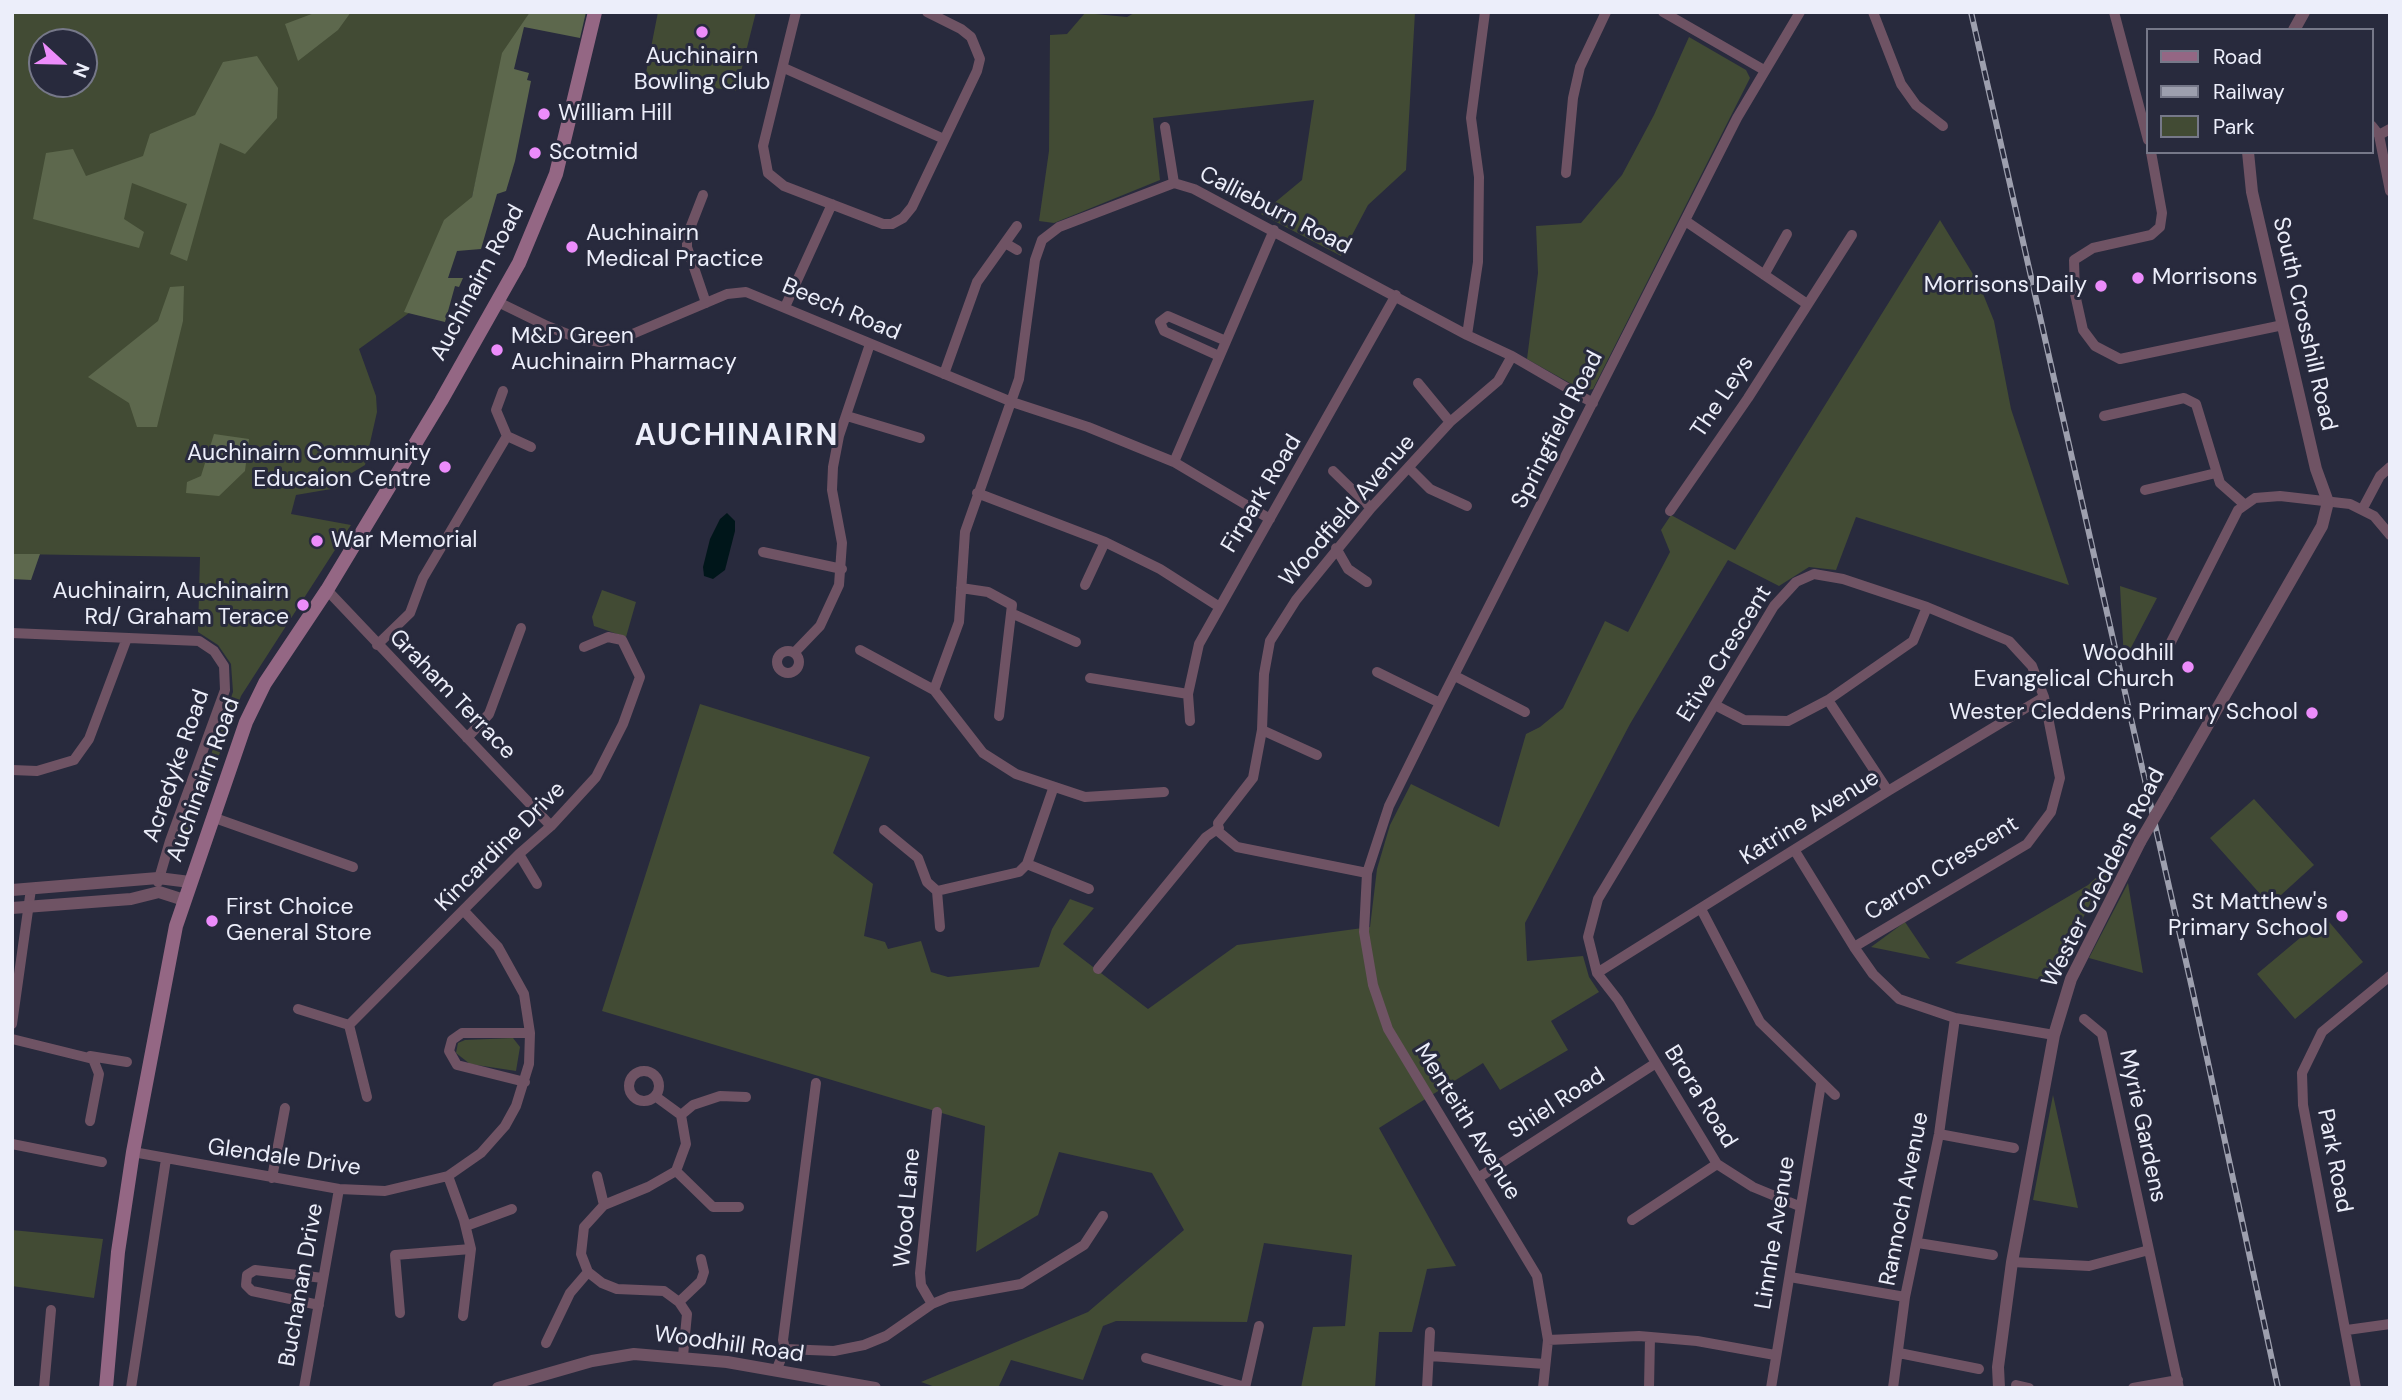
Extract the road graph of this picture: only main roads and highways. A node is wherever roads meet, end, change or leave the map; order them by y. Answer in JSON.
{"nodes":[{"id":1,"x":595,"y":12,"type":"edge"},
{"id":2,"x":106,"y":1388,"type":"edge"}],
"edges":[{"from":1,"to":2,"type":"main road","name":"Auchinairn Road"}]}
